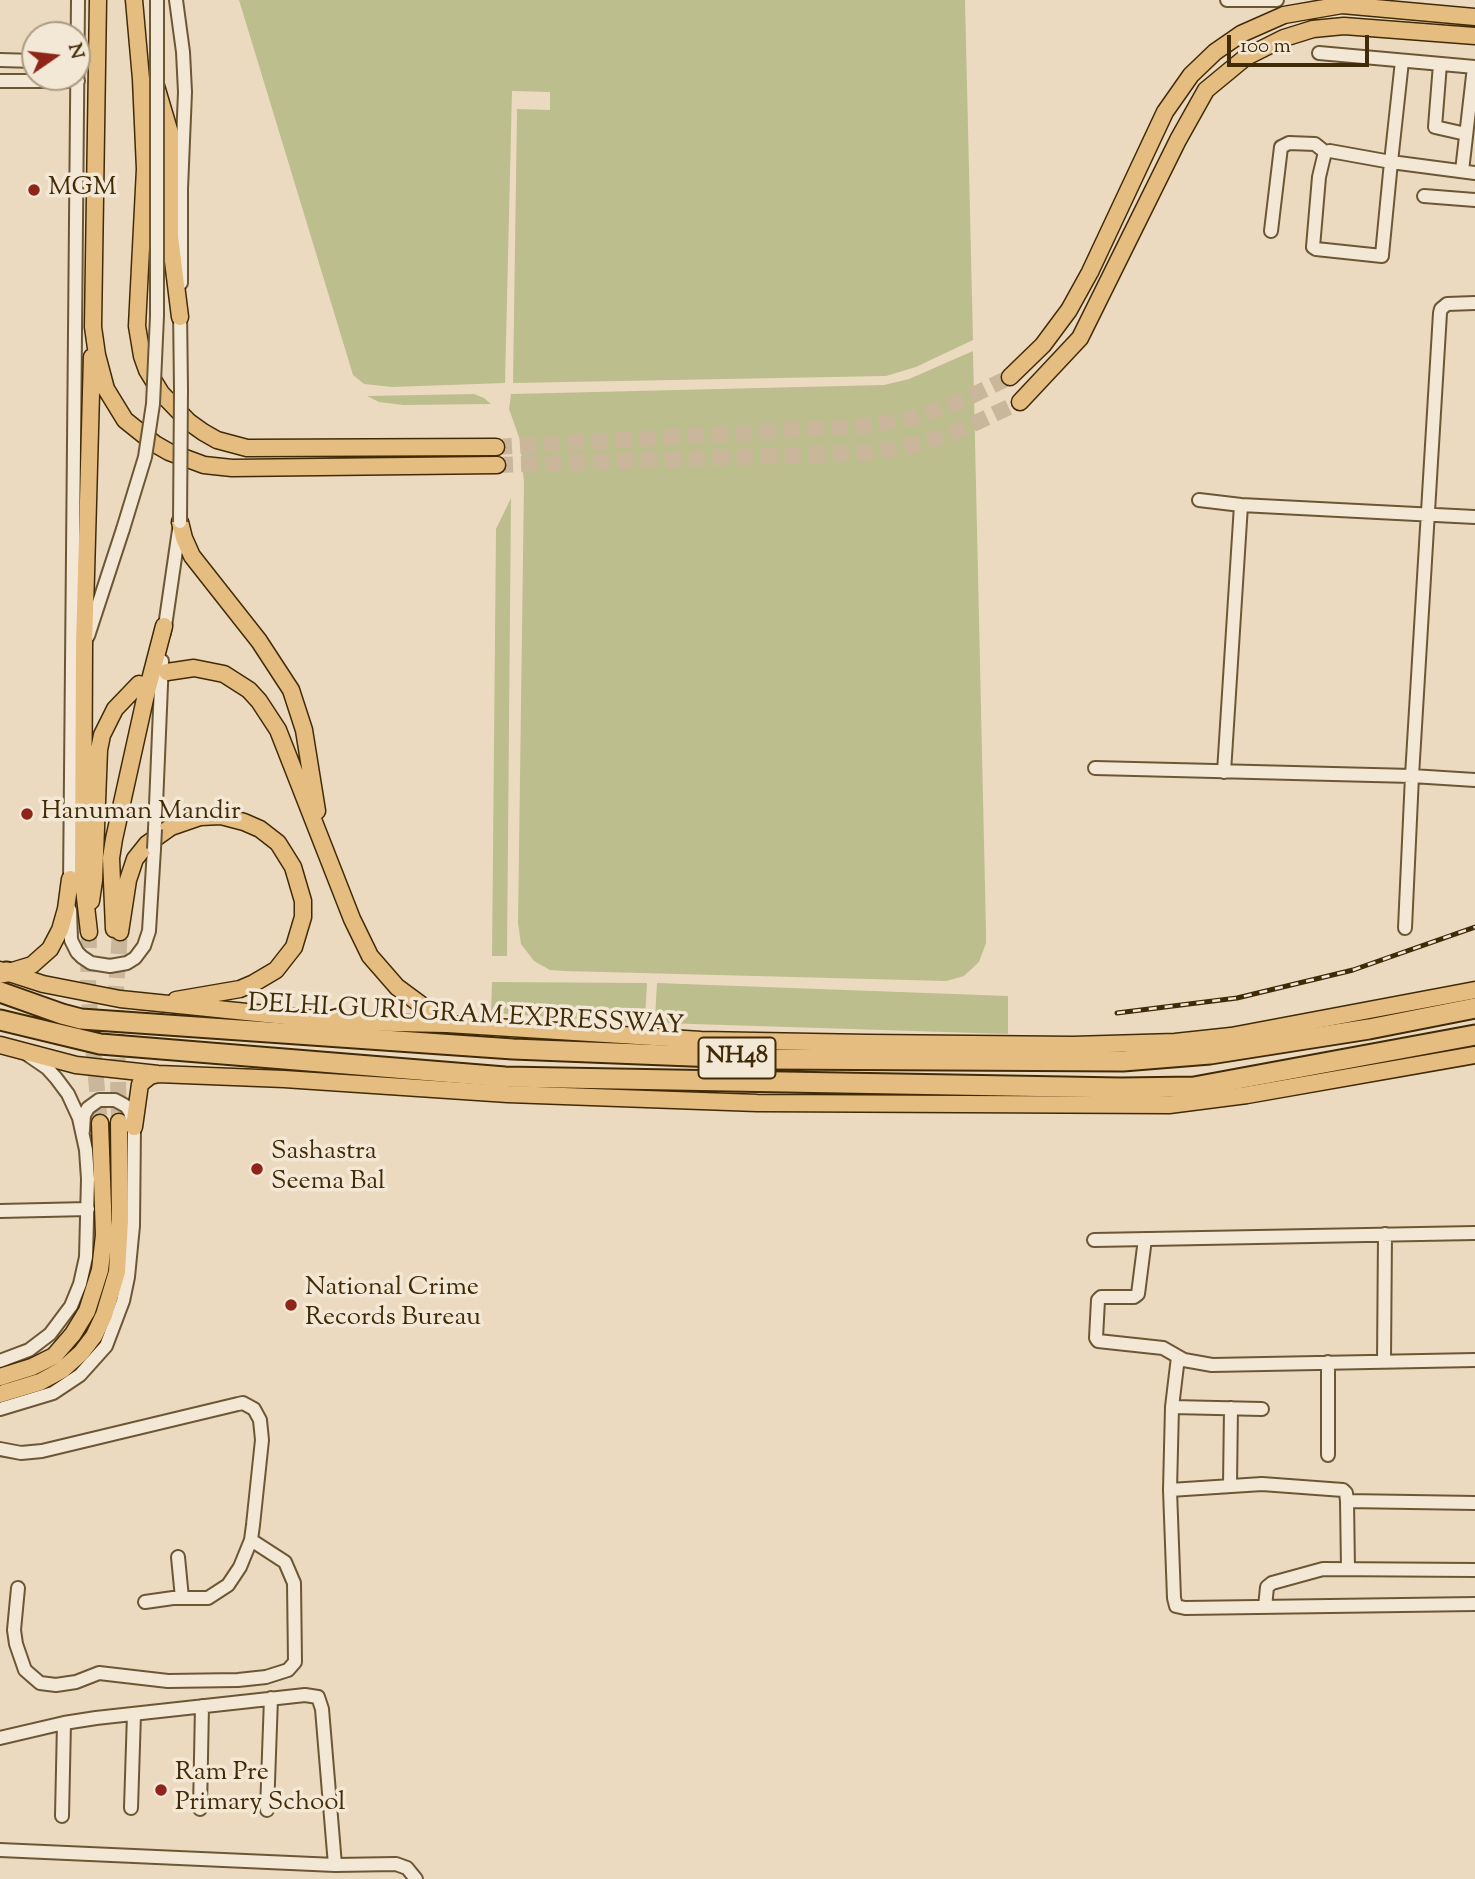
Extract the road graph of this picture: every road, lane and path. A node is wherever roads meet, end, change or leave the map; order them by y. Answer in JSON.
{"nodes":[{"id":1,"x":78,"y":0,"type":"edge"},
{"id":2,"x":98,"y":0,"type":"edge"},
{"id":3,"x":134,"y":0,"type":"edge"},
{"id":4,"x":157,"y":0,"type":"edge"},
{"id":5,"x":176,"y":0,"type":"edge"},
{"id":6,"x":1227,"y":0,"type":"edge"},
{"id":7,"x":1236,"y":0,"type":"edge"},
{"id":8,"x":1278,"y":0,"type":"edge"},
{"id":9,"x":1340,"y":3,"type":"edge"},
{"id":10,"x":1370,"y":9,"type":"junction"},
{"id":11,"x":1475,"y":17,"type":"edge"},
{"id":12,"x":78,"y":21,"type":"edge"},
{"id":13,"x":1369,"y":28,"type":"junction"},
{"id":14,"x":1475,"y":36,"type":"edge"},
{"id":15,"x":1319,"y":53,"type":"dead end"},
{"id":16,"x":139,"y":57,"type":"junction"},
{"id":17,"x":0,"y":61,"type":"edge"},
{"id":18,"x":21,"y":61,"type":"edge"},
{"id":19,"x":1402,"y":61,"type":"junction"},
{"id":20,"x":1440,"y":64,"type":"junction"},
{"id":21,"x":1475,"y":67,"type":"edge"},
{"id":22,"x":0,"y":81,"type":"edge"},
{"id":23,"x":21,"y":81,"type":"edge"},
{"id":24,"x":78,"y":91,"type":"edge"},
{"id":25,"x":1466,"y":134,"type":"junction"},
{"id":26,"x":1325,"y":152,"type":"junction"},
{"id":27,"x":1391,"y":162,"type":"junction"},
{"id":28,"x":1461,"y":172,"type":"junction"},
{"id":29,"x":1475,"y":173,"type":"edge"},
{"id":30,"x":1424,"y":196,"type":"dead end"},
{"id":31,"x":1475,"y":200,"type":"edge"},
{"id":32,"x":1270,"y":231,"type":"dead end"},
{"id":33,"x":1475,"y":303,"type":"edge"},
{"id":34,"x":180,"y":317,"type":"junction"},
{"id":35,"x":93,"y":327,"type":"junction"},
{"id":36,"x":1010,"y":377,"type":"tunnel mouth"},
{"id":37,"x":1020,"y":402,"type":"tunnel mouth"},
{"id":38,"x":496,"y":447,"type":"tunnel mouth"},
{"id":39,"x":497,"y":465,"type":"tunnel mouth"},
{"id":40,"x":1199,"y":500,"type":"dead end"},
{"id":41,"x":1241,"y":505,"type":"junction"},
{"id":42,"x":1427,"y":514,"type":"junction"},
{"id":43,"x":1475,"y":517,"type":"edge"},
{"id":44,"x":180,"y":522,"type":"junction"},
{"id":45,"x":164,"y":626,"type":"junction"},
{"id":46,"x":84,"y":646,"type":"junction"},
{"id":47,"x":167,"y":673,"type":"dead end"},
{"id":48,"x":139,"y":684,"type":"dead end"},
{"id":49,"x":1095,"y":768,"type":"dead end"},
{"id":50,"x":1224,"y":772,"type":"junction"},
{"id":51,"x":1412,"y":776,"type":"junction"},
{"id":52,"x":1475,"y":780,"type":"edge"},
{"id":53,"x":70,"y":879,"type":"junction"},
{"id":54,"x":338,"y":884,"type":"junction"},
{"id":55,"x":1405,"y":928,"type":"dead end"},
{"id":56,"x":2,"y":972,"type":"edge"},
{"id":57,"x":1475,"y":990,"type":"edge"},
{"id":58,"x":0,"y":992,"type":"edge"},
{"id":59,"x":157,"y":1003,"type":"junction"},
{"id":60,"x":1475,"y":1008,"type":"edge"},
{"id":61,"x":0,"y":1020,"type":"edge"},
{"id":62,"x":447,"y":1024,"type":"junction"},
{"id":63,"x":1475,"y":1035,"type":"edge"},
{"id":64,"x":0,"y":1045,"type":"edge"},
{"id":65,"x":23,"y":1053,"type":"junction"},
{"id":66,"x":1475,"y":1055,"type":"edge"},
{"id":67,"x":158,"y":1074,"type":"junction"},
{"id":68,"x":100,"y":1123,"type":"tunnel mouth"},
{"id":69,"x":126,"y":1125,"type":"junction"},
{"id":70,"x":83,"y":1131,"type":"junction"},
{"id":71,"x":88,"y":1209,"type":"junction"},
{"id":72,"x":0,"y":1211,"type":"edge"},
{"id":73,"x":1475,"y":1233,"type":"edge"},
{"id":74,"x":1385,"y":1234,"type":"junction"},
{"id":75,"x":1145,"y":1239,"type":"junction"},
{"id":76,"x":1094,"y":1240,"type":"dead end"},
{"id":77,"x":1178,"y":1357,"type":"junction"},
{"id":78,"x":1475,"y":1360,"type":"edge"},
{"id":79,"x":0,"y":1361,"type":"edge"},
{"id":80,"x":1384,"y":1361,"type":"junction"},
{"id":81,"x":1328,"y":1362,"type":"junction"},
{"id":82,"x":0,"y":1377,"type":"edge"},
{"id":83,"x":0,"y":1394,"type":"edge"},
{"id":84,"x":1172,"y":1407,"type":"junction"},
{"id":85,"x":1231,"y":1408,"type":"junction"},
{"id":86,"x":0,"y":1409,"type":"edge"},
{"id":87,"x":1262,"y":1409,"type":"dead end"},
{"id":88,"x":0,"y":1449,"type":"edge"},
{"id":89,"x":1328,"y":1455,"type":"dead end"},
{"id":90,"x":1230,"y":1485,"type":"junction"},
{"id":91,"x":1170,"y":1490,"type":"junction"},
{"id":92,"x":1347,"y":1501,"type":"junction"},
{"id":93,"x":1475,"y":1503,"type":"edge"},
{"id":94,"x":251,"y":1539,"type":"junction"},
{"id":95,"x":178,"y":1557,"type":"dead end"},
{"id":96,"x":1348,"y":1569,"type":"junction"},
{"id":97,"x":1475,"y":1570,"type":"edge"},
{"id":98,"x":19,"y":1588,"type":"dead end"},
{"id":99,"x":182,"y":1598,"type":"junction"},
{"id":100,"x":145,"y":1602,"type":"dead end"},
{"id":101,"x":1475,"y":1604,"type":"edge"},
{"id":102,"x":1265,"y":1607,"type":"junction"},
{"id":103,"x":271,"y":1698,"type":"junction"},
{"id":104,"x":202,"y":1706,"type":"junction"},
{"id":105,"x":134,"y":1714,"type":"junction"},
{"id":106,"x":64,"y":1723,"type":"junction"},
{"id":107,"x":0,"y":1738,"type":"edge"},
{"id":108,"x":131,"y":1808,"type":"dead end"},
{"id":109,"x":200,"y":1809,"type":"dead end"},
{"id":110,"x":267,"y":1810,"type":"dead end"},
{"id":111,"x":62,"y":1816,"type":"dead end"},
{"id":112,"x":0,"y":1850,"type":"edge"},
{"id":113,"x":335,"y":1865,"type":"junction"},
{"id":114,"x":416,"y":1879,"type":"edge"}],
"edges":[{"from":1,"to":12,"type":"street"},
{"from":2,"to":35,"type":"main road"},
{"from":3,"to":16,"type":"main road"},
{"from":4,"to":46,"type":"street","bridge":true},
{"from":5,"to":34,"type":"street"},
{"from":6,"to":7,"type":"street"},
{"from":7,"to":8,"type":"street"},
{"from":9,"to":10,"type":"main road"},
{"from":9,"to":36,"type":"main road"},
{"from":10,"to":11,"type":"main road"},
{"from":10,"to":13,"type":"main road"},
{"from":13,"to":14,"type":"main road"},
{"from":13,"to":37,"type":"main road"},
{"from":15,"to":19,"type":"street"},
{"from":16,"to":34,"type":"main road"},
{"from":16,"to":38,"type":"main road"},
{"from":17,"to":18,"type":"street"},
{"from":19,"to":20,"type":"street"},
{"from":19,"to":27,"type":"street"},
{"from":20,"to":21,"type":"street"},
{"from":20,"to":25,"type":"street"},
{"from":21,"to":25,"type":"street"},
{"from":22,"to":23,"type":"street"},
{"from":24,"to":53,"type":"street"},
{"from":25,"to":28,"type":"street"},
{"from":26,"to":27,"type":"street"},
{"from":26,"to":27,"type":"street"},
{"from":26,"to":32,"type":"street"},
{"from":27,"to":28,"type":"street"},
{"from":28,"to":29,"type":"street"},
{"from":30,"to":31,"type":"street"},
{"from":33,"to":42,"type":"street"},
{"from":34,"to":44,"type":"street","bridge":true},
{"from":35,"to":39,"type":"main road"},
{"from":35,"to":46,"type":"main road"},
{"from":40,"to":41,"type":"street"},
{"from":41,"to":42,"type":"street"},
{"from":41,"to":50,"type":"street"},
{"from":42,"to":43,"type":"street"},
{"from":42,"to":51,"type":"street"},
{"from":44,"to":45,"type":"street"},
{"from":44,"to":54,"type":"main road"},
{"from":45,"to":53,"type":"street","bridge":true},
{"from":45,"to":59,"type":"main road"},
{"from":46,"to":48,"type":"main road"},
{"from":47,"to":54,"type":"main road"},
{"from":49,"to":50,"type":"street"},
{"from":50,"to":51,"type":"street"},
{"from":51,"to":52,"type":"street"},
{"from":51,"to":55,"type":"street"},
{"from":53,"to":56,"type":"main road"},
{"from":54,"to":62,"type":"main road"},
{"from":56,"to":59,"type":"main road"},
{"from":57,"to":62,"type":"main road"},
{"from":58,"to":60,"type":"highway","name":"DELHI-GURUGRAM EXPRESSWAY","number":"NH48"},
{"from":59,"to":62,"type":"main road"},
{"from":61,"to":63,"type":"highway","name":"DELHI-GURUGRAM EXPRESSWAY","number":"NH48"},
{"from":64,"to":65,"type":"main road"},
{"from":65,"to":67,"type":"main road"},
{"from":65,"to":70,"type":"street"},
{"from":66,"to":67,"type":"main road"},
{"from":67,"to":69,"type":"main road"},
{"from":68,"to":82,"type":"main road"},
{"from":69,"to":70,"type":"street"},
{"from":69,"to":83,"type":"main road"},
{"from":69,"to":86,"type":"street"},
{"from":70,"to":71,"type":"street"},
{"from":71,"to":72,"type":"street"},
{"from":71,"to":79,"type":"street"},
{"from":73,"to":74,"type":"street"},
{"from":74,"to":75,"type":"street"},
{"from":74,"to":80,"type":"street"},
{"from":75,"to":76,"type":"street"},
{"from":75,"to":77,"type":"street"},
{"from":77,"to":81,"type":"street"},
{"from":77,"to":84,"type":"street"},
{"from":78,"to":80,"type":"street"},
{"from":80,"to":81,"type":"street"},
{"from":81,"to":89,"type":"street"},
{"from":84,"to":85,"type":"street"},
{"from":84,"to":91,"type":"street"},
{"from":85,"to":87,"type":"street"},
{"from":85,"to":90,"type":"street"},
{"from":88,"to":94,"type":"street"},
{"from":90,"to":91,"type":"street"},
{"from":90,"to":92,"type":"street"},
{"from":91,"to":102,"type":"street"},
{"from":92,"to":93,"type":"street"},
{"from":92,"to":96,"type":"street"},
{"from":94,"to":98,"type":"street"},
{"from":94,"to":99,"type":"street"},
{"from":95,"to":99,"type":"street"},
{"from":96,"to":97,"type":"street"},
{"from":96,"to":102,"type":"street"},
{"from":99,"to":100,"type":"street"},
{"from":101,"to":102,"type":"street"},
{"from":103,"to":104,"type":"street"},
{"from":103,"to":110,"type":"street"},
{"from":103,"to":113,"type":"street"},
{"from":104,"to":105,"type":"street"},
{"from":104,"to":109,"type":"street"},
{"from":105,"to":106,"type":"street"},
{"from":105,"to":108,"type":"street"},
{"from":106,"to":107,"type":"street"},
{"from":106,"to":111,"type":"street"},
{"from":112,"to":113,"type":"street"},
{"from":113,"to":114,"type":"street"}]}
